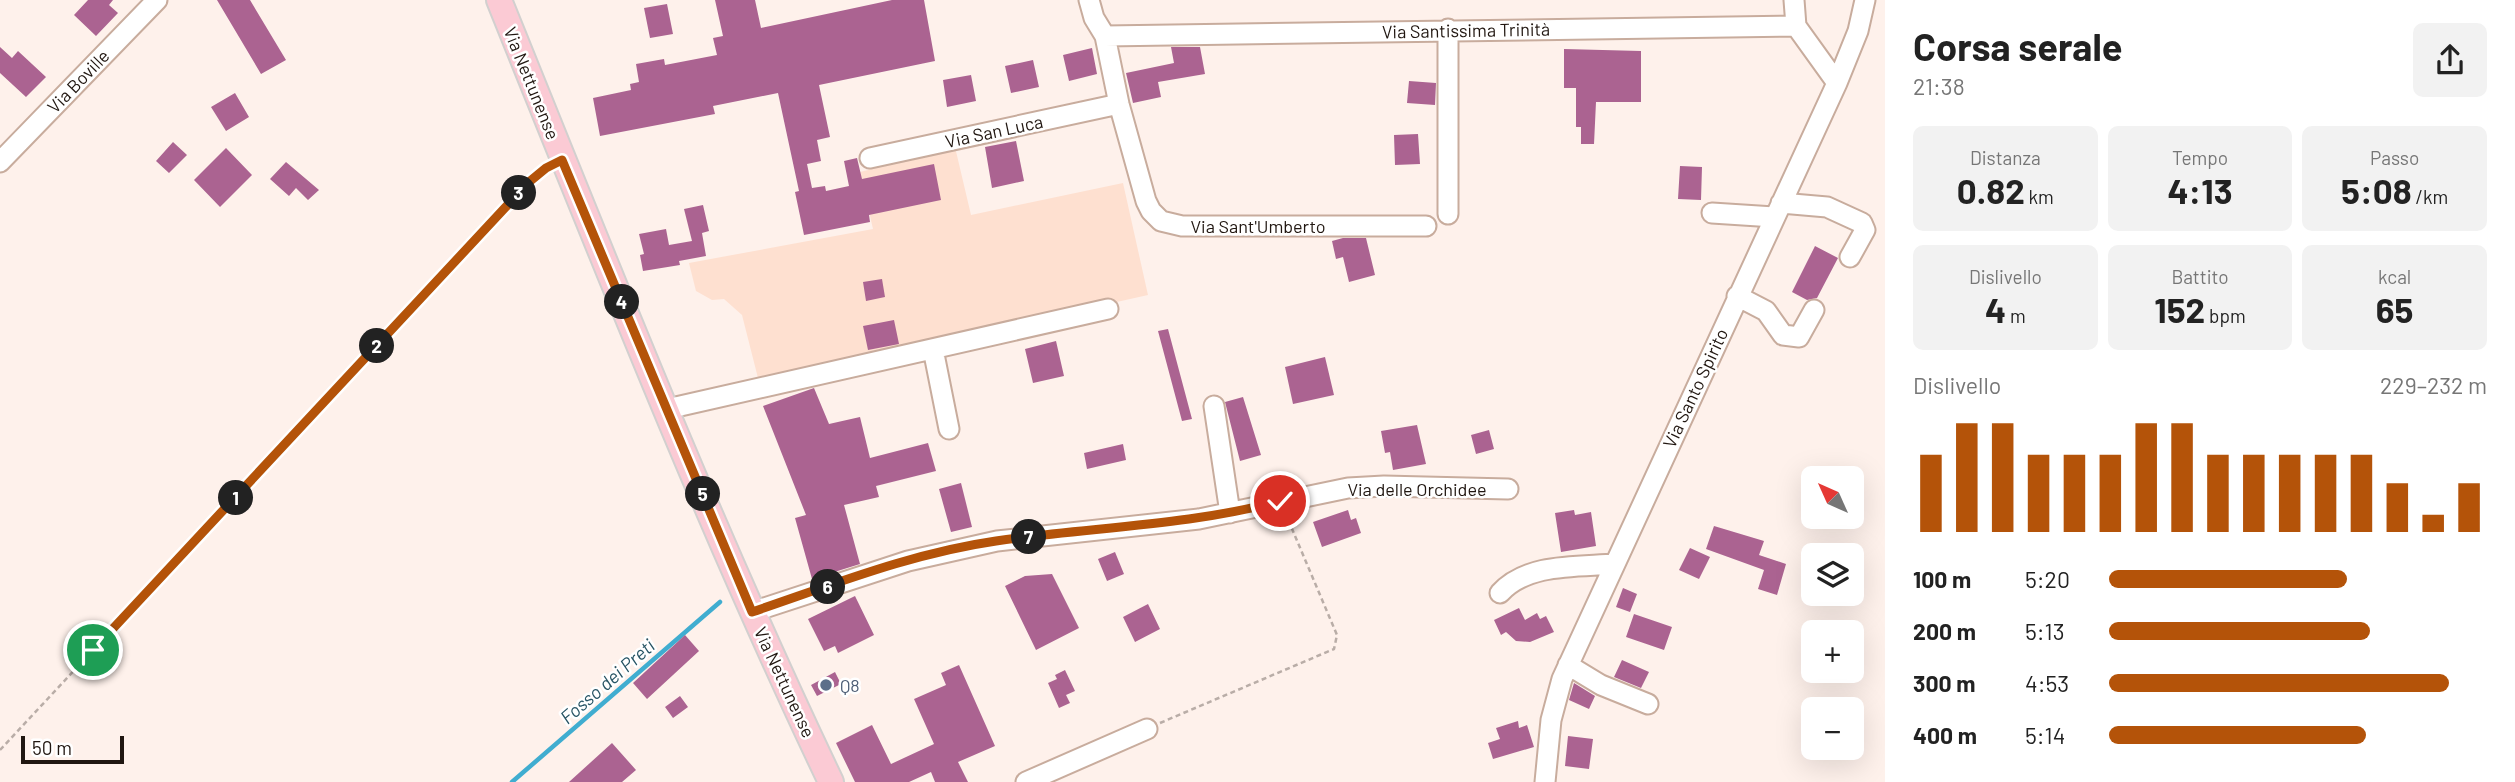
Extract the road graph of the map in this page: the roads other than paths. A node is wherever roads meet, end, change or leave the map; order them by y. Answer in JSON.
{"nodes":[{"id":1,"x":157,"y":0,"type":"edge"},
{"id":2,"x":499,"y":0,"type":"edge"},
{"id":3,"x":1089,"y":0,"type":"edge"},
{"id":4,"x":1794,"y":0,"type":"edge"},
{"id":5,"x":1865,"y":0,"type":"edge"},
{"id":6,"x":1796,"y":26,"type":"junction"},
{"id":7,"x":1448,"y":29,"type":"junction"},
{"id":8,"x":1105,"y":36,"type":"junction"},
{"id":9,"x":1837,"y":83,"type":"junction"},
{"id":10,"x":1119,"y":104,"type":"junction"},
{"id":11,"x":870,"y":158,"type":"dead end"},
{"id":12,"x":0,"y":162,"type":"edge"},
{"id":13,"x":1777,"y":210,"type":"junction"},
{"id":14,"x":1712,"y":213,"type":"dead end"},
{"id":15,"x":1448,"y":214,"type":"dead end"},
{"id":16,"x":1426,"y":226,"type":"dead end"},
{"id":17,"x":1850,"y":257,"type":"dead end"},
{"id":18,"x":1737,"y":296,"type":"junction"},
{"id":19,"x":1108,"y":309,"type":"dead end"},
{"id":20,"x":1814,"y":310,"type":"dead end"},
{"id":21,"x":933,"y":349,"type":"junction"},
{"id":22,"x":1214,"y":406,"type":"dead end"},
{"id":23,"x":667,"y":409,"type":"junction"},
{"id":24,"x":949,"y":429,"type":"dead end"},
{"id":25,"x":1508,"y":489,"type":"dead end"},
{"id":26,"x":1230,"y":513,"type":"junction"},
{"id":27,"x":1615,"y":564,"type":"junction"},
{"id":28,"x":1500,"y":593,"type":"dead end"},
{"id":29,"x":752,"y":612,"type":"junction"},
{"id":30,"x":1568,"y":665,"type":"junction"},
{"id":31,"x":1648,"y":704,"type":"dead end"},
{"id":32,"x":1147,"y":729,"type":"road end"},
{"id":33,"x":831,"y":782,"type":"edge"},
{"id":34,"x":1026,"y":782,"type":"edge"},
{"id":35,"x":1545,"y":782,"type":"edge"}],
"edges":[{"from":1,"to":12,"type":"street","name":"Via Boville"},
{"from":2,"to":23,"type":"main road","name":"Via Nettunense"},
{"from":3,"to":8,"type":"street"},
{"from":4,"to":6,"type":"street"},
{"from":5,"to":9,"type":"street","name":"Via Santo Spirito"},
{"from":6,"to":7,"type":"street","name":"Via Santissima Trinità"},
{"from":6,"to":9,"type":"street"},
{"from":7,"to":8,"type":"street","name":"Via Santissima Trinità"},
{"from":7,"to":15,"type":"street"},
{"from":8,"to":10,"type":"street","name":"Via Sant'Umberto"},
{"from":9,"to":13,"type":"street","name":"Via Santo Spirito"},
{"from":10,"to":11,"type":"street","name":"Via San Luca"},
{"from":10,"to":16,"type":"street","name":"Via Sant'Umberto"},
{"from":13,"to":14,"type":"street"},
{"from":13,"to":17,"type":"street"},
{"from":13,"to":18,"type":"street","name":"Via Santo Spirito"},
{"from":18,"to":20,"type":"street"},
{"from":18,"to":27,"type":"street","name":"Via Santo Spirito"},
{"from":19,"to":21,"type":"street"},
{"from":21,"to":23,"type":"street"},
{"from":21,"to":24,"type":"street"},
{"from":22,"to":26,"type":"street"},
{"from":23,"to":29,"type":"main road","name":"Via Nettunense"},
{"from":25,"to":26,"type":"street","name":"Via delle Orchidee"},
{"from":26,"to":29,"type":"street","name":"Via delle Orchidee"},
{"from":27,"to":28,"type":"street"},
{"from":27,"to":30,"type":"street","name":"Via Santo Spirito"},
{"from":29,"to":33,"type":"main road","name":"Via Nettunense"},
{"from":30,"to":31,"type":"street"},
{"from":30,"to":35,"type":"street","name":"Via Santo Spirito"},
{"from":32,"to":34,"type":"street"}]}
